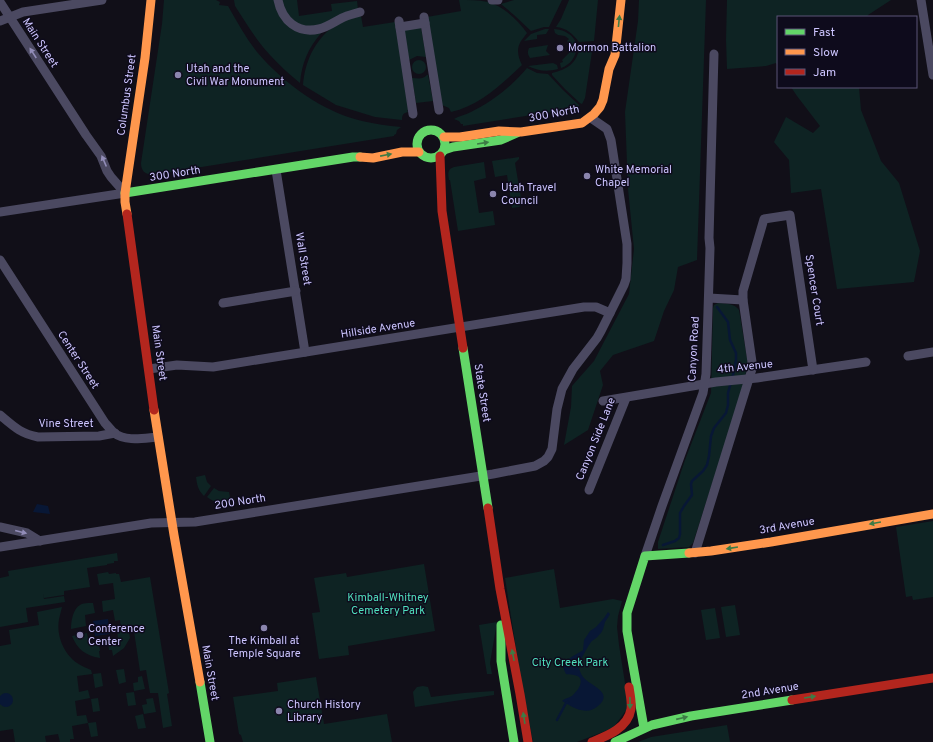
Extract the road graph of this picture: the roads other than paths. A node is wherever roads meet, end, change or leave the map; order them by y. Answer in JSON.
{"nodes":[{"id":1,"x":102,"y":0,"type":"edge"},
{"id":2,"x":152,"y":0,"type":"edge"},
{"id":3,"x":278,"y":0,"type":"edge"},
{"id":4,"x":492,"y":0,"type":"edge"},
{"id":5,"x":498,"y":0,"type":"edge"},
{"id":6,"x":613,"y":0,"type":"edge"},
{"id":7,"x":621,"y":0,"type":"edge"},
{"id":8,"x":921,"y":0,"type":"edge"},
{"id":9,"x":0,"y":2,"type":"edge"},
{"id":10,"x":360,"y":12,"type":"dead end"},
{"id":11,"x":10,"y":18,"type":"junction"},
{"id":12,"x":0,"y":21,"type":"edge"},
{"id":13,"x":929,"y":23,"type":"edge"},
{"id":14,"x":714,"y":54,"type":"dead end"},
{"id":15,"x":609,"y":69,"type":"junction"},
{"id":16,"x":933,"y":75,"type":"edge"},
{"id":17,"x":439,"y":110,"type":"dead end"},
{"id":18,"x":413,"y":114,"type":"dead end"},
{"id":19,"x":590,"y":118,"type":"junction"},
{"id":20,"x":521,"y":132,"type":"junction"},
{"id":21,"x":444,"y":137,"type":"junction"},
{"id":22,"x":418,"y":140,"type":"junction"},
{"id":23,"x":419,"y":152,"type":"junction"},
{"id":24,"x":442,"y":153,"type":"junction"},
{"id":25,"x":353,"y":157,"type":"junction"},
{"id":26,"x":427,"y":158,"type":"junction"},
{"id":27,"x":276,"y":170,"type":"junction"},
{"id":28,"x":125,"y":194,"type":"junction"},
{"id":29,"x":441,"y":200,"type":"junction"},
{"id":30,"x":0,"y":212,"type":"edge"},
{"id":31,"x":0,"y":260,"type":"edge"},
{"id":32,"x":296,"y":291,"type":"junction"},
{"id":33,"x":708,"y":298,"type":"junction"},
{"id":34,"x":743,"y":300,"type":"junction"},
{"id":35,"x":223,"y":303,"type":"dead end"},
{"id":36,"x":610,"y":313,"type":"junction"},
{"id":37,"x":460,"y":327,"type":"junction"},
{"id":38,"x":305,"y":352,"type":"junction"},
{"id":39,"x":933,"y":352,"type":"edge"},
{"id":40,"x":908,"y":356,"type":"dead end"},
{"id":41,"x":866,"y":362,"type":"dead end"},
{"id":42,"x":149,"y":369,"type":"junction"},
{"id":43,"x":814,"y":370,"type":"junction"},
{"id":44,"x":750,"y":379,"type":"junction"},
{"id":45,"x":705,"y":384,"type":"junction"},
{"id":46,"x":626,"y":398,"type":"junction"},
{"id":47,"x":603,"y":401,"type":"dead end"},
{"id":48,"x":0,"y":415,"type":"edge"},
{"id":49,"x":115,"y":433,"type":"junction"},
{"id":50,"x":158,"y":437,"type":"junction"},
{"id":51,"x":483,"y":476,"type":"junction"},
{"id":52,"x":588,"y":490,"type":"dead end"},
{"id":53,"x":933,"y":514,"type":"edge"},
{"id":54,"x":172,"y":522,"type":"junction"},
{"id":55,"x":0,"y":527,"type":"edge"},
{"id":56,"x":40,"y":541,"type":"junction"},
{"id":57,"x":0,"y":547,"type":"edge"},
{"id":58,"x":695,"y":552,"type":"junction"},
{"id":59,"x":645,"y":556,"type":"junction"},
{"id":60,"x":500,"y":589,"type":"junction"},
{"id":61,"x":631,"y":656,"type":"junction"},
{"id":62,"x":933,"y":678,"type":"edge"},
{"id":63,"x":644,"y":728,"type":"junction"},
{"id":64,"x":210,"y":742,"type":"edge"},
{"id":65,"x":514,"y":742,"type":"edge"},
{"id":66,"x":528,"y":742,"type":"edge"},
{"id":67,"x":592,"y":742,"type":"edge"},
{"id":68,"x":614,"y":742,"type":"edge"}],
"edges":[{"from":1,"to":11,"type":"street"},
{"from":2,"to":28,"type":"street","name":"Columbus Street"},
{"from":3,"to":10,"type":"street"},
{"from":4,"to":5,"type":"street"},
{"from":6,"to":15,"type":"street"},
{"from":15,"to":7,"type":"street","one_way":true},
{"from":8,"to":13,"type":"street"},
{"from":9,"to":11,"type":"street","name":"Main Street"},
{"from":11,"to":12,"type":"street"},
{"from":28,"to":11,"type":"street","name":"Main Street","one_way":true},
{"from":13,"to":16,"type":"street"},
{"from":14,"to":33,"type":"street","name":"Canyon Road"},
{"from":15,"to":19,"type":"street"},
{"from":17,"to":18,"type":"street"},
{"from":19,"to":20,"type":"street","name":"300 North"},
{"from":19,"to":36,"type":"street","name":"200 North"},
{"from":20,"to":21,"type":"street","name":"300 North"},
{"from":24,"to":20,"type":"street","name":"300 North","one_way":true},
{"from":21,"to":22,"type":"street"},
{"from":21,"to":24,"type":"street"},
{"from":22,"to":23,"type":"street"},
{"from":22,"to":25,"type":"street","name":"300 North"},
{"from":25,"to":23,"type":"street","name":"300 North","one_way":true},
{"from":23,"to":26,"type":"street"},
{"from":24,"to":26,"type":"street"},
{"from":24,"to":29,"type":"street","name":"State Street"},
{"from":25,"to":27,"type":"street","name":"300 North"},
{"from":26,"to":29,"type":"street","name":"State Street"},
{"from":27,"to":28,"type":"street","name":"300 North"},
{"from":27,"to":32,"type":"street","name":"Wall Street"},
{"from":28,"to":30,"type":"street","name":"300 North"},
{"from":28,"to":42,"type":"street","name":"Main Street"},
{"from":29,"to":37,"type":"street","name":"State Street"},
{"from":31,"to":49,"type":"street","name":"Center Street"},
{"from":32,"to":35,"type":"street"},
{"from":32,"to":38,"type":"street","name":"Wall Street"},
{"from":33,"to":34,"type":"street"},
{"from":33,"to":45,"type":"street","name":"Canyon Road"},
{"from":34,"to":43,"type":"street","name":"Spencer Court"},
{"from":34,"to":44,"type":"street"},
{"from":36,"to":37,"type":"street","name":"Hillside Avenue"},
{"from":36,"to":51,"type":"street","name":"200 North"},
{"from":37,"to":38,"type":"street","name":"Hillside Avenue"},
{"from":37,"to":51,"type":"street","name":"State Street"},
{"from":38,"to":42,"type":"street","name":"Hillside Avenue"},
{"from":39,"to":40,"type":"street"},
{"from":41,"to":43,"type":"street","name":"4th Avenue"},
{"from":42,"to":50,"type":"street","name":"Main Street"},
{"from":43,"to":44,"type":"street","name":"4th Avenue"},
{"from":44,"to":45,"type":"street","name":"4th Avenue"},
{"from":44,"to":58,"type":"street"},
{"from":45,"to":46,"type":"street","name":"4th Avenue"},
{"from":45,"to":59,"type":"street","name":"Canyon Road"},
{"from":46,"to":47,"type":"street","name":"4th Avenue"},
{"from":46,"to":52,"type":"street","name":"Canyon Side Lane"},
{"from":48,"to":49,"type":"street","name":"Vine Street"},
{"from":49,"to":50,"type":"street"},
{"from":50,"to":54,"type":"street","name":"Main Street"},
{"from":51,"to":54,"type":"street","name":"200 North"},
{"from":51,"to":60,"type":"street","name":"State Street"},
{"from":53,"to":58,"type":"street","name":"3rd Avenue","one_way":true},
{"from":54,"to":56,"type":"street","name":"200 North"},
{"from":54,"to":64,"type":"street","name":"Main Street"},
{"from":55,"to":56,"type":"street","one_way":true},
{"from":56,"to":57,"type":"street","name":"200 North"},
{"from":58,"to":59,"type":"street","name":"3rd Avenue"},
{"from":59,"to":61,"type":"street","name":"Canyon Road"},
{"from":60,"to":65,"type":"street","name":"State Street"},
{"from":66,"to":60,"type":"street","name":"State Street","one_way":true},
{"from":61,"to":63,"type":"street","name":"Canyon Road"},
{"from":61,"to":67,"type":"street","name":"Canyon Road","one_way":true},
{"from":63,"to":62,"type":"street","name":"2nd Avenue","one_way":true},
{"from":63,"to":68,"type":"street","name":"2nd Avenue"}]}
